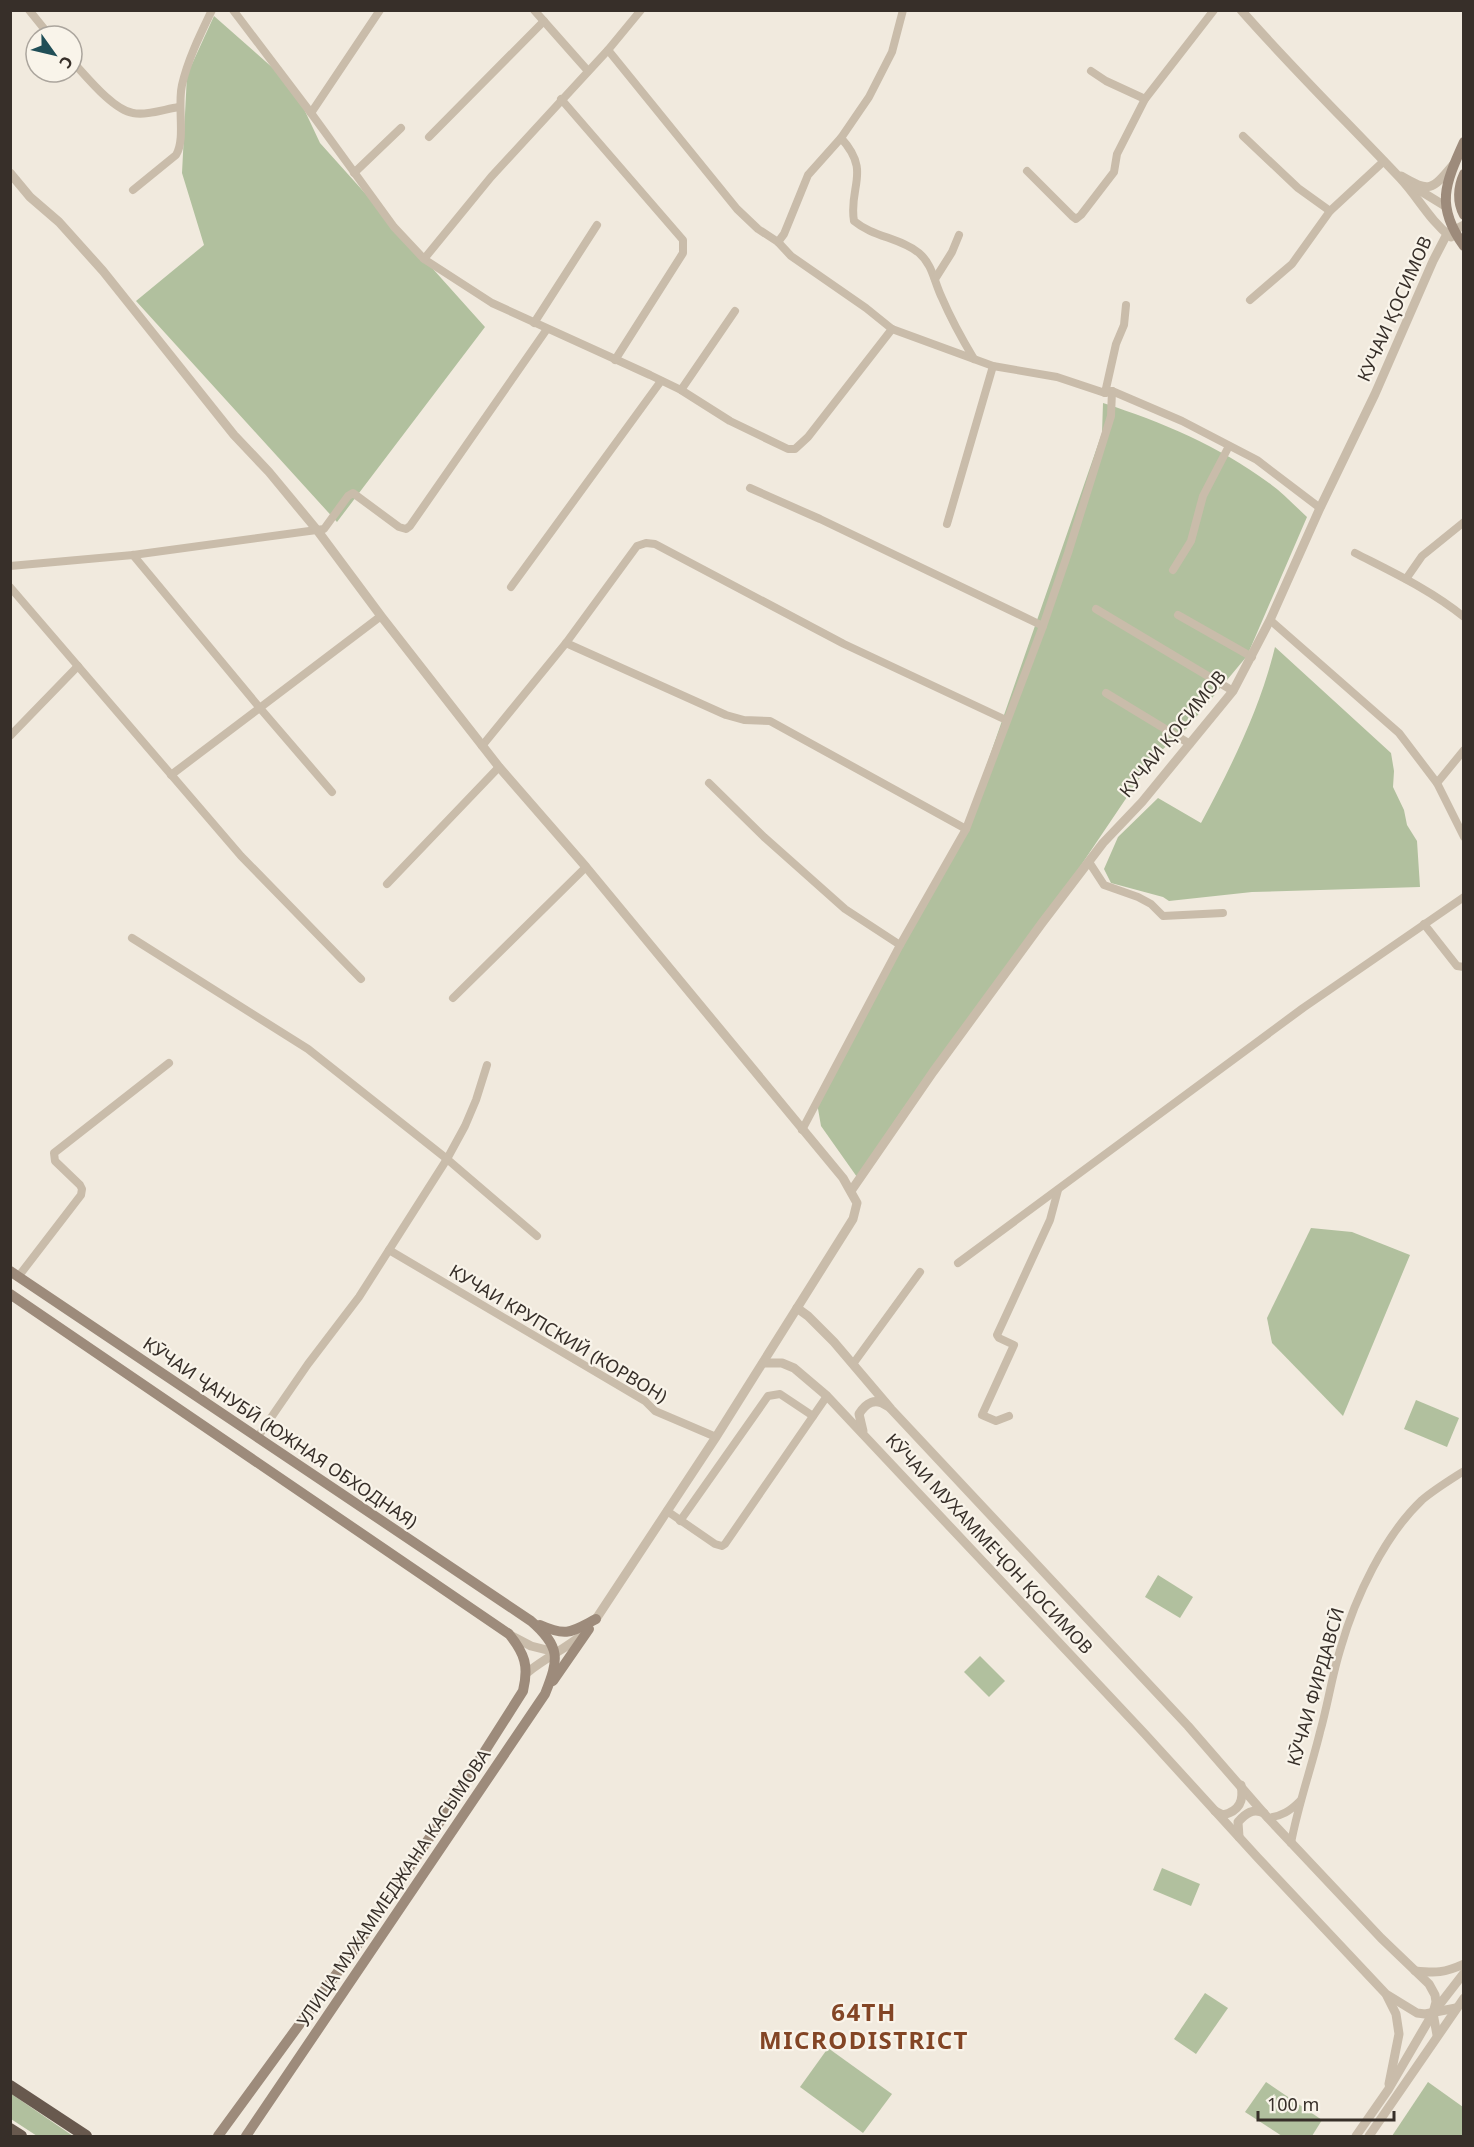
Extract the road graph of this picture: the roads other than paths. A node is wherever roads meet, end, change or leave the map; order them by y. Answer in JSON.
{"nodes":[{"id":1,"x":29,"y":10,"type":"edge"},
{"id":2,"x":212,"y":10,"type":"edge"},
{"id":3,"x":233,"y":10,"type":"edge"},
{"id":4,"x":380,"y":10,"type":"edge"},
{"id":5,"x":534,"y":10,"type":"edge"},
{"id":6,"x":641,"y":10,"type":"edge"},
{"id":7,"x":903,"y":10,"type":"edge"},
{"id":8,"x":1214,"y":10,"type":"edge"},
{"id":9,"x":1241,"y":10,"type":"edge"},
{"id":10,"x":544,"y":21,"type":"junction"},
{"id":11,"x":40,"y":24,"type":"edge"},
{"id":12,"x":608,"y":50,"type":"junction"},
{"id":13,"x":588,"y":71,"type":"junction"},
{"id":14,"x":1091,"y":71,"type":"dead end"},
{"id":15,"x":84,"y":74,"type":"edge"},
{"id":16,"x":561,"y":99,"type":"junction"},
{"id":17,"x":1145,"y":99,"type":"junction"},
{"id":18,"x":179,"y":107,"type":"junction"},
{"id":19,"x":311,"y":113,"type":"junction"},
{"id":20,"x":401,"y":128,"type":"dead end"},
{"id":21,"x":1243,"y":136,"type":"dead end"},
{"id":22,"x":429,"y":137,"type":"dead end"},
{"id":23,"x":840,"y":138,"type":"junction"},
{"id":24,"x":1464,"y":142,"type":"edge"},
{"id":25,"x":1384,"y":161,"type":"junction"},
{"id":26,"x":1455,"y":163,"type":"junction"},
{"id":27,"x":1026,"y":171,"type":"dead end"},
{"id":28,"x":354,"y":172,"type":"junction"},
{"id":29,"x":1394,"y":172,"type":"junction"},
{"id":30,"x":10,"y":173,"type":"edge"},
{"id":31,"x":1464,"y":174,"type":"edge"},
{"id":32,"x":1402,"y":180,"type":"junction"},
{"id":33,"x":134,"y":190,"type":"dead end"},
{"id":34,"x":1445,"y":206,"type":"junction"},
{"id":35,"x":1330,"y":211,"type":"junction"},
{"id":36,"x":1464,"y":217,"type":"edge"},
{"id":37,"x":597,"y":225,"type":"dead end"},
{"id":38,"x":1464,"y":225,"type":"edge"},
{"id":39,"x":1450,"y":232,"type":"junction"},
{"id":40,"x":959,"y":235,"type":"dead end"},
{"id":41,"x":778,"y":242,"type":"junction"},
{"id":42,"x":1463,"y":246,"type":"edge"},
{"id":43,"x":424,"y":259,"type":"junction"},
{"id":44,"x":935,"y":279,"type":"junction"},
{"id":45,"x":1250,"y":300,"type":"dead end"},
{"id":46,"x":1126,"y":305,"type":"dead end"},
{"id":47,"x":735,"y":311,"type":"dead end"},
{"id":48,"x":534,"y":323,"type":"junction"},
{"id":49,"x":547,"y":329,"type":"junction"},
{"id":50,"x":892,"y":329,"type":"junction"},
{"id":51,"x":974,"y":359,"type":"junction"},
{"id":52,"x":615,"y":360,"type":"junction"},
{"id":53,"x":993,"y":366,"type":"junction"},
{"id":54,"x":661,"y":381,"type":"junction"},
{"id":55,"x":681,"y":390,"type":"junction"},
{"id":56,"x":1109,"y":392,"type":"junction"},
{"id":57,"x":1228,"y":446,"type":"junction"},
{"id":58,"x":750,"y":488,"type":"dead end"},
{"id":59,"x":1320,"y":508,"type":"junction"},
{"id":60,"x":1464,"y":522,"type":"edge"},
{"id":61,"x":947,"y":524,"type":"dead end"},
{"id":62,"x":317,"y":530,"type":"junction"},
{"id":63,"x":1355,"y":553,"type":"dead end"},
{"id":64,"x":133,"y":555,"type":"junction"},
{"id":65,"x":10,"y":566,"type":"edge"},
{"id":66,"x":1173,"y":570,"type":"dead end"},
{"id":67,"x":1406,"y":579,"type":"junction"},
{"id":68,"x":10,"y":587,"type":"edge"},
{"id":69,"x":512,"y":587,"type":"dead end"},
{"id":70,"x":1096,"y":609,"type":"dead end"},
{"id":71,"x":1178,"y":615,"type":"dead end"},
{"id":72,"x":381,"y":616,"type":"junction"},
{"id":73,"x":1464,"y":617,"type":"edge"},
{"id":74,"x":1270,"y":620,"type":"junction"},
{"id":75,"x":1043,"y":626,"type":"junction"},
{"id":76,"x":566,"y":643,"type":"junction"},
{"id":77,"x":1252,"y":657,"type":"junction"},
{"id":78,"x":78,"y":666,"type":"junction"},
{"id":79,"x":1233,"y":691,"type":"junction"},
{"id":80,"x":1106,"y":693,"type":"dead end"},
{"id":81,"x":259,"y":707,"type":"junction"},
{"id":82,"x":1006,"y":720,"type":"junction"},
{"id":83,"x":10,"y":736,"type":"edge"},
{"id":84,"x":1190,"y":744,"type":"junction"},
{"id":85,"x":482,"y":746,"type":"junction"},
{"id":86,"x":1464,"y":750,"type":"edge"},
{"id":87,"x":499,"y":767,"type":"junction"},
{"id":88,"x":171,"y":775,"type":"junction"},
{"id":89,"x":709,"y":783,"type":"dead end"},
{"id":90,"x":1437,"y":783,"type":"junction"},
{"id":91,"x":332,"y":792,"type":"dead end"},
{"id":92,"x":966,"y":829,"type":"junction"},
{"id":93,"x":1464,"y":837,"type":"edge"},
{"id":94,"x":1089,"y":862,"type":"junction"},
{"id":95,"x":586,"y":867,"type":"junction"},
{"id":96,"x":387,"y":884,"type":"dead end"},
{"id":97,"x":1464,"y":897,"type":"edge"},
{"id":98,"x":1223,"y":913,"type":"dead end"},
{"id":99,"x":1424,"y":924,"type":"junction"},
{"id":100,"x":132,"y":938,"type":"dead end"},
{"id":101,"x":900,"y":945,"type":"junction"},
{"id":102,"x":1464,"y":967,"type":"edge"},
{"id":103,"x":361,"y":979,"type":"dead end"},
{"id":104,"x":453,"y":998,"type":"dead end"},
{"id":105,"x":169,"y":1063,"type":"dead end"},
{"id":106,"x":487,"y":1065,"type":"dead end"},
{"id":107,"x":802,"y":1130,"type":"junction"},
{"id":108,"x":447,"y":1160,"type":"junction"},
{"id":109,"x":1058,"y":1190,"type":"junction"},
{"id":110,"x":851,"y":1191,"type":"junction"},
{"id":111,"x":537,"y":1236,"type":"dead end"},
{"id":112,"x":388,"y":1250,"type":"junction"},
{"id":113,"x":958,"y":1263,"type":"dead end"},
{"id":114,"x":920,"y":1272,"type":"dead end"},
{"id":115,"x":14,"y":1274,"type":"edge"},
{"id":116,"x":10,"y":1294,"type":"edge"},
{"id":117,"x":797,"y":1308,"type":"junction"},
{"id":118,"x":763,"y":1363,"type":"junction"},
{"id":119,"x":853,"y":1364,"type":"junction"},
{"id":120,"x":827,"y":1396,"type":"junction"},
{"id":121,"x":891,"y":1409,"type":"junction"},
{"id":122,"x":813,"y":1416,"type":"junction"},
{"id":123,"x":1009,"y":1416,"type":"dead end"},
{"id":124,"x":863,"y":1433,"type":"junction"},
{"id":125,"x":716,"y":1437,"type":"junction"},
{"id":126,"x":257,"y":1438,"type":"junction"},
{"id":127,"x":1464,"y":1471,"type":"edge"},
{"id":128,"x":667,"y":1511,"type":"junction"},
{"id":129,"x":681,"y":1521,"type":"junction"},
{"id":130,"x":596,"y":1619,"type":"junction"},
{"id":131,"x":531,"y":1621,"type":"junction"},
{"id":132,"x":589,"y":1629,"type":"junction"},
{"id":133,"x":508,"y":1634,"type":"junction"},
{"id":134,"x":555,"y":1652,"type":"junction"},
{"id":135,"x":528,"y":1672,"type":"junction"},
{"id":136,"x":545,"y":1694,"type":"junction"},
{"id":137,"x":1241,"y":1784,"type":"junction"},
{"id":138,"x":1301,"y":1800,"type":"junction"},
{"id":139,"x":1215,"y":1811,"type":"junction"},
{"id":140,"x":1266,"y":1816,"type":"junction"},
{"id":141,"x":1240,"y":1840,"type":"junction"},
{"id":142,"x":1291,"y":1843,"type":"junction"},
{"id":143,"x":1464,"y":1964,"type":"edge"},
{"id":144,"x":1415,"y":1971,"type":"junction"},
{"id":145,"x":1464,"y":1973,"type":"edge"},
{"id":146,"x":1386,"y":1994,"type":"junction"},
{"id":147,"x":1464,"y":1998,"type":"edge"},
{"id":148,"x":1456,"y":2008,"type":"junction"},
{"id":149,"x":1433,"y":2013,"type":"junction"},
{"id":150,"x":1437,"y":2035,"type":"junction"},
{"id":151,"x":10,"y":2086,"type":"edge"},
{"id":152,"x":1388,"y":2090,"type":"junction"},
{"id":153,"x":230,"y":2122,"type":"junction"},
{"id":154,"x":10,"y":2129,"type":"edge"},
{"id":155,"x":247,"y":2135,"type":"edge"},
{"id":156,"x":21,"y":2136,"type":"edge"},
{"id":157,"x":86,"y":2136,"type":"edge"},
{"id":158,"x":218,"y":2136,"type":"edge"},
{"id":159,"x":1356,"y":2136,"type":"edge"},
{"id":160,"x":1369,"y":2136,"type":"edge"}],
"edges":[{"from":1,"to":11,"type":"street"},
{"from":2,"to":18,"type":"street"},
{"from":3,"to":19,"type":"street"},
{"from":4,"to":19,"type":"street"},
{"from":5,"to":10,"type":"street"},
{"from":6,"to":12,"type":"street"},
{"from":7,"to":23,"type":"street"},
{"from":8,"to":17,"type":"street"},
{"from":9,"to":25,"type":"street"},
{"from":10,"to":13,"type":"street"},
{"from":10,"to":22,"type":"street"},
{"from":12,"to":13,"type":"street"},
{"from":12,"to":41,"type":"street"},
{"from":13,"to":16,"type":"street"},
{"from":14,"to":17,"type":"street"},
{"from":15,"to":18,"type":"street"},
{"from":16,"to":43,"type":"street"},
{"from":16,"to":52,"type":"street"},
{"from":17,"to":27,"type":"street"},
{"from":18,"to":33,"type":"street"},
{"from":19,"to":28,"type":"street"},
{"from":20,"to":28,"type":"street"},
{"from":21,"to":35,"type":"street"},
{"from":23,"to":41,"type":"street"},
{"from":23,"to":44,"type":"street"},
{"from":24,"to":26,"type":"main road"},
{"from":25,"to":29,"type":"street"},
{"from":25,"to":35,"type":"street"},
{"from":26,"to":29,"type":"street"},
{"from":26,"to":34,"type":"main road"},
{"from":28,"to":43,"type":"street"},
{"from":29,"to":32,"type":"street"},
{"from":30,"to":62,"type":"street"},
{"from":31,"to":36,"type":"main road"},
{"from":32,"to":34,"type":"street"},
{"from":32,"to":39,"type":"street"},
{"from":34,"to":36,"type":"main road"},
{"from":34,"to":39,"type":"main road"},
{"from":35,"to":45,"type":"street"},
{"from":37,"to":48,"type":"street"},
{"from":38,"to":39,"type":"street","name":"КУЧАИ ҚОСИМОВ"},
{"from":39,"to":42,"type":"main road"},
{"from":39,"to":59,"type":"street","name":"КУЧАИ ҚОСИМОВ"},
{"from":40,"to":44,"type":"street"},
{"from":41,"to":50,"type":"street"},
{"from":43,"to":48,"type":"street"},
{"from":44,"to":51,"type":"street"},
{"from":46,"to":56,"type":"street"},
{"from":47,"to":55,"type":"street"},
{"from":48,"to":49,"type":"street"},
{"from":49,"to":52,"type":"street"},
{"from":49,"to":62,"type":"street"},
{"from":50,"to":51,"type":"street"},
{"from":50,"to":55,"type":"street"},
{"from":51,"to":53,"type":"street"},
{"from":52,"to":54,"type":"street"},
{"from":53,"to":56,"type":"street"},
{"from":53,"to":61,"type":"street"},
{"from":54,"to":55,"type":"street"},
{"from":54,"to":69,"type":"street"},
{"from":56,"to":57,"type":"street"},
{"from":56,"to":75,"type":"street"},
{"from":57,"to":59,"type":"street"},
{"from":57,"to":66,"type":"street"},
{"from":58,"to":75,"type":"street"},
{"from":59,"to":74,"type":"street","name":"КУЧАИ ҚОСИМОВ"},
{"from":60,"to":67,"type":"street"},
{"from":62,"to":64,"type":"street"},
{"from":62,"to":72,"type":"street"},
{"from":63,"to":67,"type":"street"},
{"from":64,"to":65,"type":"street"},
{"from":64,"to":81,"type":"street"},
{"from":67,"to":73,"type":"street"},
{"from":68,"to":78,"type":"street"},
{"from":70,"to":79,"type":"street"},
{"from":71,"to":77,"type":"street"},
{"from":72,"to":81,"type":"street"},
{"from":72,"to":85,"type":"street"},
{"from":74,"to":77,"type":"street","name":"КУЧАИ ҚОСИМОВ"},
{"from":74,"to":90,"type":"street"},
{"from":75,"to":82,"type":"street"},
{"from":76,"to":82,"type":"street"},
{"from":76,"to":85,"type":"street"},
{"from":76,"to":92,"type":"street"},
{"from":77,"to":79,"type":"street","name":"КУЧАИ ҚОСИМОВ"},
{"from":78,"to":83,"type":"street"},
{"from":78,"to":88,"type":"street"},
{"from":79,"to":84,"type":"street","name":"КУЧАИ ҚОСИМОВ"},
{"from":80,"to":84,"type":"street"},
{"from":81,"to":88,"type":"street"},
{"from":81,"to":91,"type":"street"},
{"from":82,"to":92,"type":"street"},
{"from":84,"to":94,"type":"street","name":"КУЧАИ ҚОСИМОВ"},
{"from":85,"to":87,"type":"street"},
{"from":86,"to":90,"type":"street"},
{"from":87,"to":95,"type":"street"},
{"from":87,"to":96,"type":"street"},
{"from":88,"to":103,"type":"street"},
{"from":89,"to":101,"type":"street"},
{"from":90,"to":93,"type":"street"},
{"from":92,"to":101,"type":"street"},
{"from":94,"to":98,"type":"street"},
{"from":94,"to":110,"type":"street","name":"КУЧАИ ҚОСИМОВ"},
{"from":95,"to":104,"type":"street"},
{"from":95,"to":107,"type":"street"},
{"from":97,"to":99,"type":"street"},
{"from":99,"to":102,"type":"street"},
{"from":99,"to":109,"type":"street"},
{"from":100,"to":108,"type":"street"},
{"from":101,"to":107,"type":"street"},
{"from":105,"to":115,"type":"street"},
{"from":106,"to":108,"type":"street"},
{"from":107,"to":110,"type":"street"},
{"from":108,"to":111,"type":"street"},
{"from":108,"to":112,"type":"street"},
{"from":109,"to":113,"type":"street"},
{"from":109,"to":123,"type":"street"},
{"from":110,"to":117,"type":"street"},
{"from":112,"to":125,"type":"street","name":"КУЧАИ КРУПСКИЙ (КОРВОН)"},
{"from":112,"to":126,"type":"street"},
{"from":114,"to":119,"type":"street"},
{"from":115,"to":126,"type":"main road","name":"КӮЧАИ ҶАНУБӢ (ЮЖНАЯ ОБХОДНАЯ)"},
{"from":116,"to":133,"type":"main road","name":"КӮЧАИ ҶАНУБӢ (ЮЖНАЯ ОБХОДНАЯ)"},
{"from":117,"to":118,"type":"street"},
{"from":117,"to":119,"type":"street","name":"КӮЧАИ МУХАММЕҶОН ҚОСИМОВ"},
{"from":118,"to":120,"type":"street","name":"КӮЧАИ МУХАММЕҶОН ҚОСИМОВ"},
{"from":118,"to":125,"type":"street"},
{"from":119,"to":121,"type":"street","name":"КӮЧАИ МУХАММЕҶОН ҚОСИМОВ"},
{"from":120,"to":122,"type":"street"},
{"from":120,"to":124,"type":"street","name":"КӮЧАИ МУХАММЕҶОН ҚОСИМОВ"},
{"from":121,"to":124,"type":"street"},
{"from":121,"to":137,"type":"street","name":"КӮЧАИ МУХАММЕҶОН ҚОСИМОВ"},
{"from":122,"to":129,"type":"street"},
{"from":122,"to":129,"type":"street"},
{"from":124,"to":139,"type":"street","name":"КӮЧАИ МУХАММЕҶОН ҚОСИМОВ"},
{"from":125,"to":128,"type":"street"},
{"from":126,"to":131,"type":"main road","name":"КӮЧАИ ҶАНУБӢ (ЮЖНАЯ ОБХОДНАЯ)"},
{"from":127,"to":138,"type":"street","name":"КӮЧАИ ФИРДАВСӢ"},
{"from":128,"to":129,"type":"street"},
{"from":128,"to":130,"type":"street"},
{"from":130,"to":131,"type":"main road"},
{"from":130,"to":132,"type":"street"},
{"from":131,"to":134,"type":"main road"},
{"from":132,"to":134,"type":"street"},
{"from":132,"to":136,"type":"main road"},
{"from":133,"to":134,"type":"street"},
{"from":133,"to":135,"type":"main road"},
{"from":134,"to":135,"type":"street"},
{"from":134,"to":136,"type":"main road","name":"УЛИЦА МУХАММЕДЖАНА КАСЫМОВА"},
{"from":135,"to":153,"type":"main road"},
{"from":136,"to":155,"type":"main road","name":"УЛИЦА МУХАММЕДЖАНА КАСЫМОВА"},
{"from":137,"to":139,"type":"street"},
{"from":137,"to":140,"type":"street","name":"КӮЧАИ МУХАММЕҶОН ҚОСИМОВ"},
{"from":138,"to":140,"type":"street"},
{"from":138,"to":142,"type":"street","name":"КӮЧАИ ФИРДАВСӢ"},
{"from":139,"to":141,"type":"street","name":"КӮЧАИ МУХАММЕҶОН ҚОСИМОВ"},
{"from":140,"to":141,"type":"street"},
{"from":140,"to":142,"type":"street","name":"КӮЧАИ МУХАММЕҶОН ҚОСИМОВ"},
{"from":141,"to":146,"type":"street","name":"КӮЧАИ МУХАММЕҶОН ҚОСИМОВ"},
{"from":142,"to":144,"type":"street","name":"КӮЧАИ МУХАММЕҶОН ҚОСИМОВ"},
{"from":143,"to":144,"type":"street"},
{"from":144,"to":149,"type":"street","name":"КӮЧАИ МУХАММЕҶОН ҚОСИМОВ"},
{"from":145,"to":149,"type":"street"},
{"from":146,"to":149,"type":"street","name":"КӮЧАИ МУХАММЕҶОН ҚОСИМОВ"},
{"from":146,"to":152,"type":"street"},
{"from":147,"to":148,"type":"street"},
{"from":148,"to":149,"type":"street"},
{"from":148,"to":150,"type":"street"},
{"from":149,"to":150,"type":"street","name":"КӮЧАИ МУХАММЕҶОН ҚОСИМОВ"},
{"from":149,"to":152,"type":"street"},
{"from":150,"to":160,"type":"street"},
{"from":151,"to":157,"type":"highway"},
{"from":152,"to":159,"type":"street"},
{"from":153,"to":155,"type":"main road"},
{"from":153,"to":158,"type":"main road"},
{"from":154,"to":156,"type":"highway"}]}
